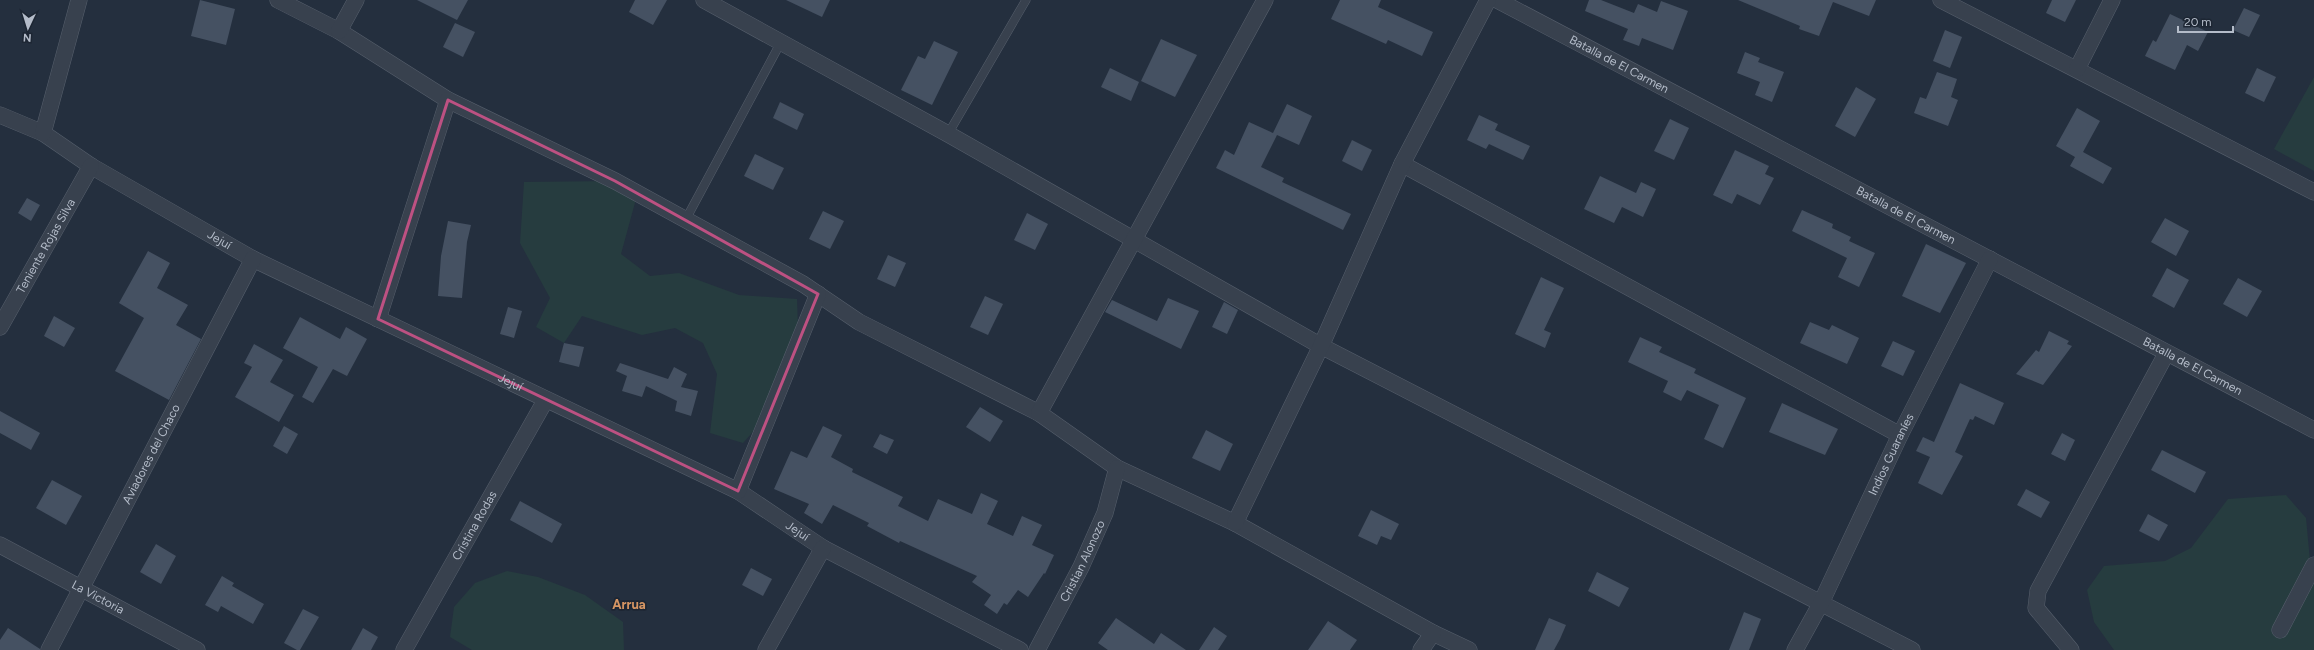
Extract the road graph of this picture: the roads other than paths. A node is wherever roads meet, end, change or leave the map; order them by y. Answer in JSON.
{"nodes":[{"id":1,"x":80,"y":0,"type":"edge"},
{"id":2,"x":278,"y":0,"type":"edge"},
{"id":3,"x":356,"y":0,"type":"edge"},
{"id":4,"x":704,"y":0,"type":"edge"},
{"id":5,"x":1026,"y":0,"type":"edge"},
{"id":6,"x":1265,"y":0,"type":"edge"},
{"id":7,"x":1488,"y":0,"type":"edge"},
{"id":8,"x":1497,"y":0,"type":"edge"},
{"id":9,"x":1941,"y":0,"type":"edge"},
{"id":10,"x":2112,"y":0,"type":"edge"},
{"id":11,"x":339,"y":31,"type":"junction"},
{"id":12,"x":782,"y":42,"type":"junction"},
{"id":13,"x":2077,"y":69,"type":"junction"},
{"id":14,"x":448,"y":100,"type":"junction"},
{"id":15,"x":0,"y":115,"type":"edge"},
{"id":16,"x":43,"y":133,"type":"junction"},
{"id":17,"x":948,"y":134,"type":"junction"},
{"id":18,"x":1402,"y":164,"type":"junction"},
{"id":19,"x":91,"y":166,"type":"junction"},
{"id":20,"x":2314,"y":192,"type":"edge"},
{"id":21,"x":686,"y":219,"type":"junction"},
{"id":22,"x":1134,"y":239,"type":"junction"},
{"id":23,"x":253,"y":259,"type":"junction"},
{"id":24,"x":1990,"y":259,"type":"junction"},
{"id":25,"x":818,"y":294,"type":"junction"},
{"id":26,"x":378,"y":319,"type":"junction"},
{"id":27,"x":0,"y":328,"type":"edge"},
{"id":28,"x":1321,"y":346,"type":"junction"},
{"id":29,"x":2166,"y":354,"type":"junction"},
{"id":30,"x":546,"y":401,"type":"junction"},
{"id":31,"x":1039,"y":413,"type":"junction"},
{"id":32,"x":2314,"y":430,"type":"edge"},
{"id":33,"x":1900,"y":435,"type":"junction"},
{"id":34,"x":1117,"y":468,"type":"junction"},
{"id":35,"x":738,"y":491,"type":"junction"},
{"id":36,"x":1235,"y":523,"type":"junction"},
{"id":37,"x":0,"y":545,"type":"edge"},
{"id":38,"x":823,"y":548,"type":"junction"},
{"id":39,"x":2314,"y":565,"type":"edge"},
{"id":40,"x":82,"y":588,"type":"junction"},
{"id":41,"x":1822,"y":603,"type":"junction"},
{"id":42,"x":2280,"y":630,"type":"dead end"},
{"id":43,"x":1432,"y":633,"type":"junction"},
{"id":44,"x":49,"y":650,"type":"edge"},
{"id":45,"x":197,"y":650,"type":"edge"},
{"id":46,"x":404,"y":650,"type":"edge"},
{"id":47,"x":766,"y":650,"type":"edge"},
{"id":48,"x":1020,"y":650,"type":"edge"},
{"id":49,"x":1037,"y":650,"type":"edge"},
{"id":50,"x":1421,"y":650,"type":"edge"},
{"id":51,"x":1469,"y":650,"type":"edge"},
{"id":52,"x":1795,"y":650,"type":"edge"},
{"id":53,"x":1912,"y":650,"type":"edge"},
{"id":54,"x":2071,"y":650,"type":"edge"}],
"edges":[{"from":1,"to":16,"type":"street"},
{"from":2,"to":11,"type":"street"},
{"from":3,"to":11,"type":"street"},
{"from":4,"to":12,"type":"street"},
{"from":5,"to":17,"type":"lane"},
{"from":6,"to":22,"type":"street"},
{"from":7,"to":18,"type":"street"},
{"from":8,"to":24,"type":"street","name":"Batalla de El Carmen"},
{"from":9,"to":13,"type":"street"},
{"from":10,"to":13,"type":"street"},
{"from":11,"to":14,"type":"street"},
{"from":12,"to":17,"type":"street"},
{"from":12,"to":21,"type":"lane"},
{"from":13,"to":20,"type":"street"},
{"from":14,"to":21,"type":"street"},
{"from":14,"to":26,"type":"street"},
{"from":15,"to":16,"type":"street","name":"Jejuí"},
{"from":16,"to":19,"type":"street","name":"Jejuí"},
{"from":17,"to":22,"type":"street"},
{"from":18,"to":28,"type":"street"},
{"from":18,"to":33,"type":"street"},
{"from":19,"to":23,"type":"street","name":"Jejuí"},
{"from":19,"to":27,"type":"street","name":"Teniente Rojas Silva"},
{"from":21,"to":25,"type":"street"},
{"from":22,"to":28,"type":"street"},
{"from":22,"to":31,"type":"street"},
{"from":23,"to":26,"type":"street","name":"Jejuí"},
{"from":23,"to":40,"type":"street","name":"Aviadores del Chaco"},
{"from":24,"to":29,"type":"street","name":"Batalla de El Carmen"},
{"from":24,"to":33,"type":"street","name":"Indios Guaraníes"},
{"from":25,"to":31,"type":"street"},
{"from":25,"to":35,"type":"street"},
{"from":26,"to":30,"type":"street","name":"Jejuí"},
{"from":28,"to":36,"type":"street"},
{"from":28,"to":41,"type":"street"},
{"from":29,"to":32,"type":"street","name":"Batalla de El Carmen"},
{"from":29,"to":54,"type":"street"},
{"from":30,"to":35,"type":"street","name":"Jejuí"},
{"from":30,"to":46,"type":"street","name":"Cristina Rodas"},
{"from":31,"to":34,"type":"street"},
{"from":33,"to":41,"type":"street","name":"Indios Guaraníes"},
{"from":34,"to":36,"type":"street"},
{"from":34,"to":49,"type":"street","name":"Cristian Alonozo"},
{"from":35,"to":38,"type":"street","name":"Jejuí"},
{"from":36,"to":43,"type":"street"},
{"from":37,"to":40,"type":"street","name":"La Victoria"},
{"from":38,"to":47,"type":"street"},
{"from":38,"to":48,"type":"street","name":"Jejuí"},
{"from":39,"to":42,"type":"street"},
{"from":40,"to":44,"type":"street","name":"Aviadores del Chaco"},
{"from":40,"to":45,"type":"street","name":"La Victoria"},
{"from":41,"to":52,"type":"street","name":"Indios Guaraníes"},
{"from":41,"to":53,"type":"street"},
{"from":43,"to":50,"type":"street"},
{"from":43,"to":51,"type":"street"}]}
